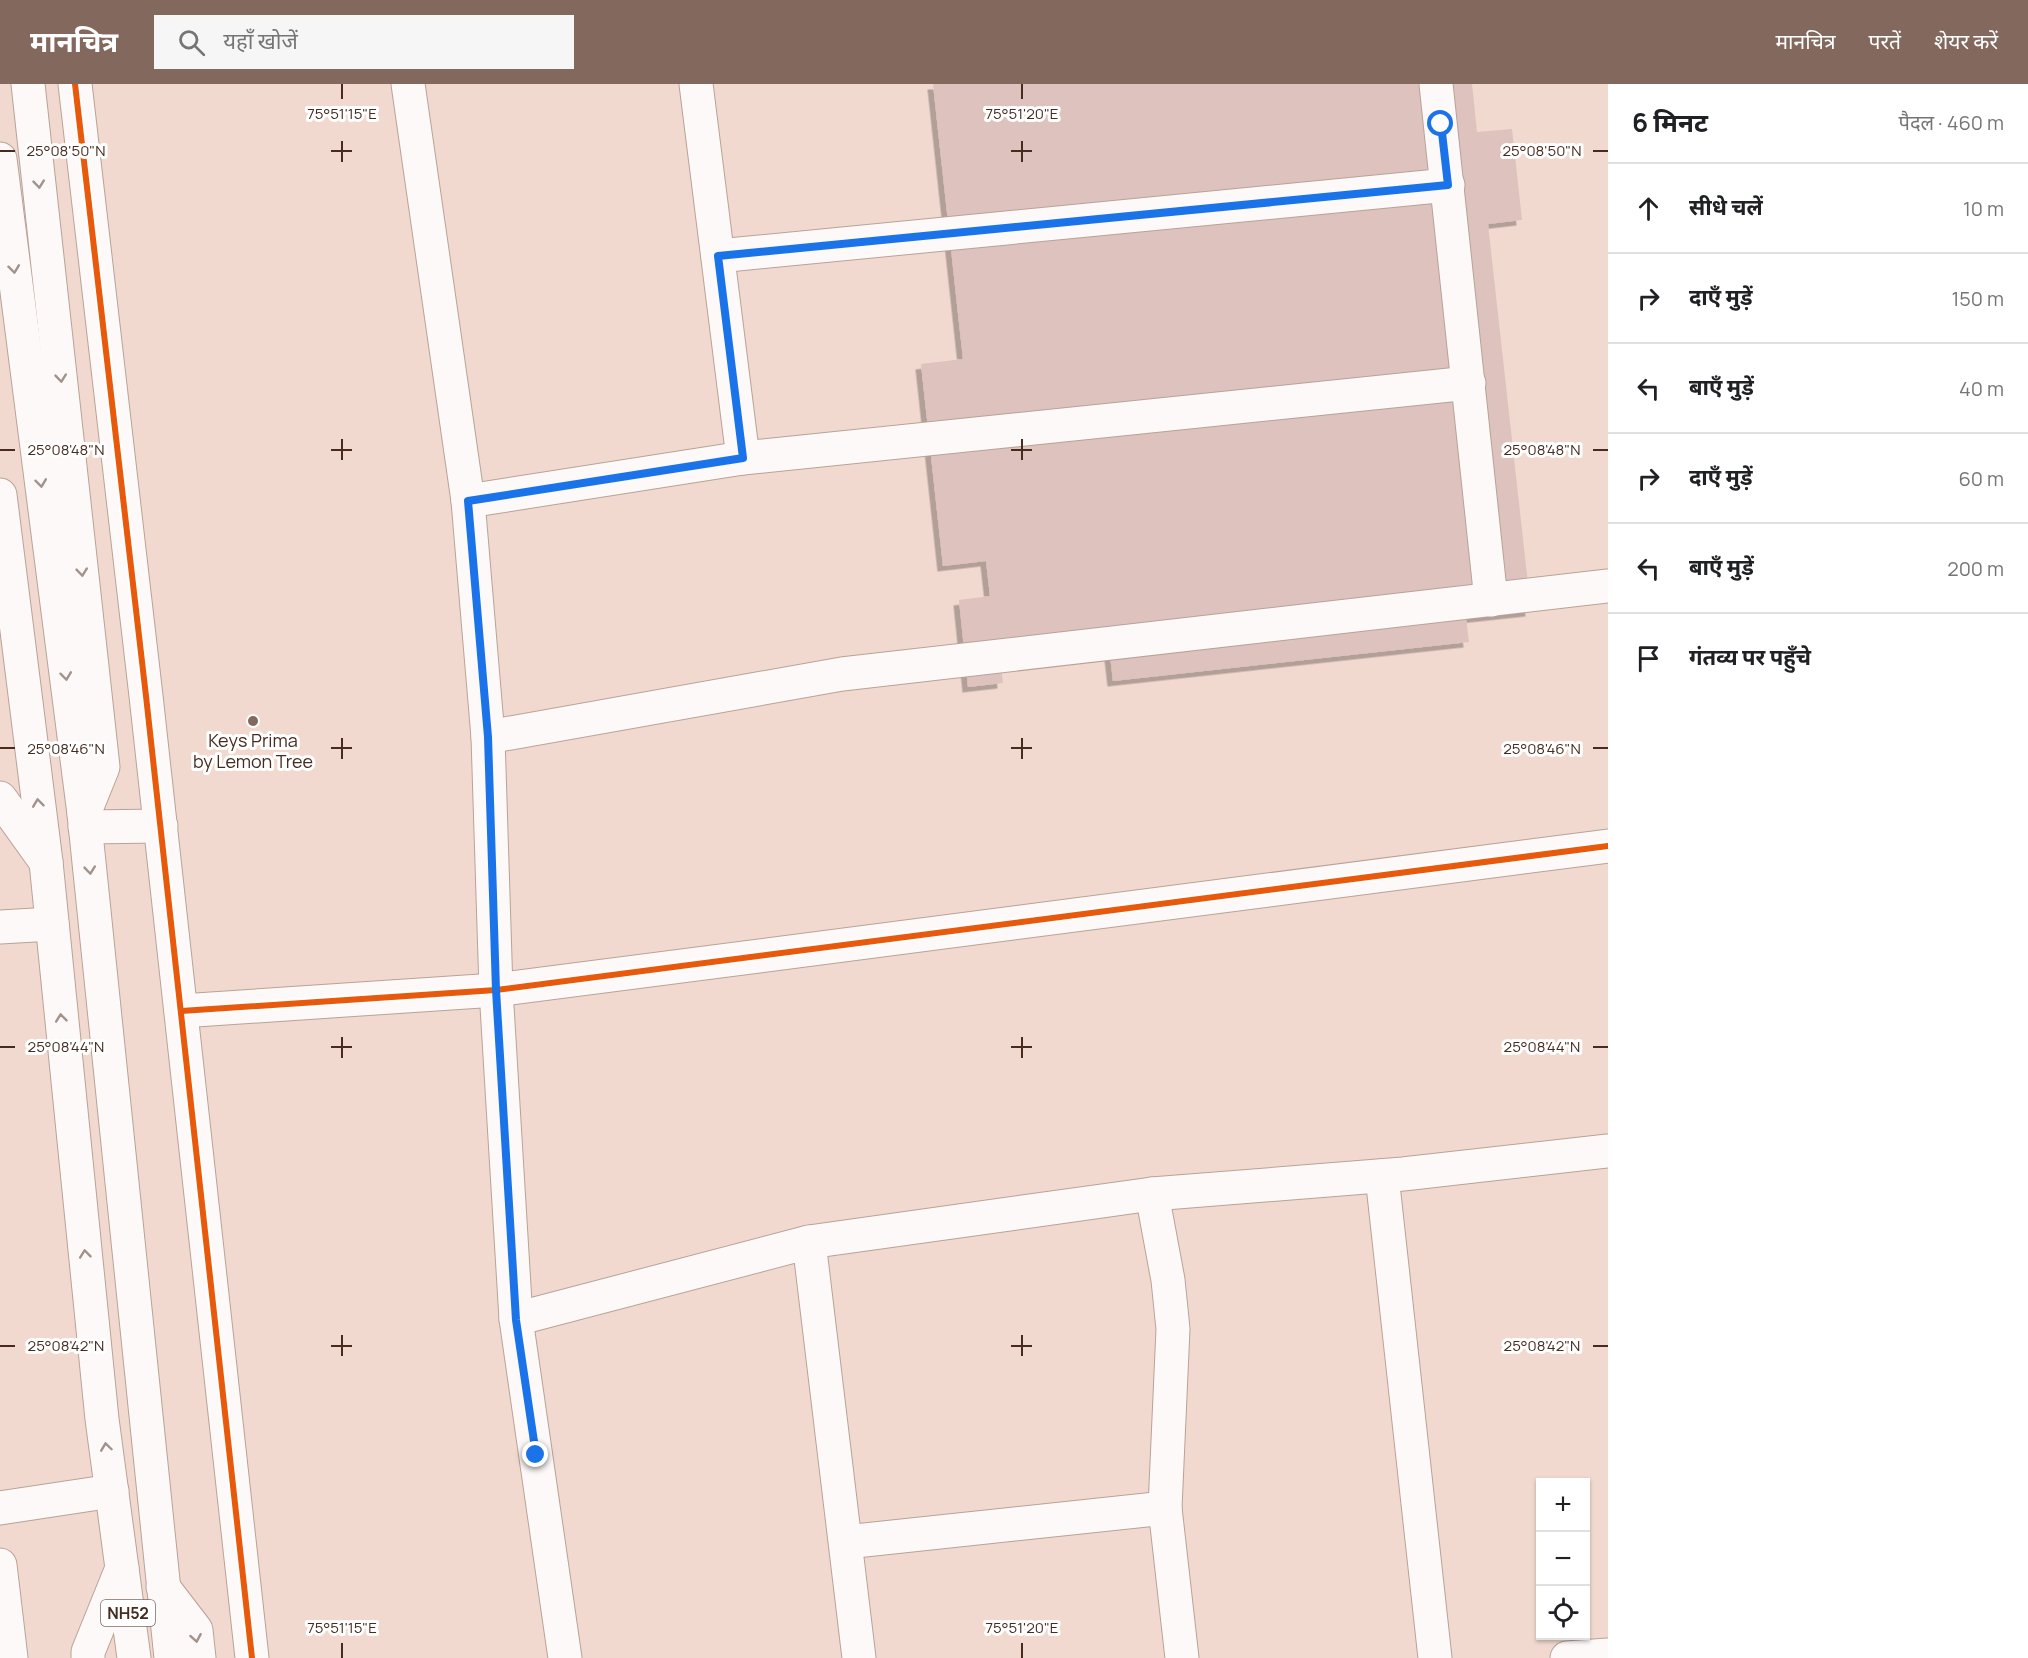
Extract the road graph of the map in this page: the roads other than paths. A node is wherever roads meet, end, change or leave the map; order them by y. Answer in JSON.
{"nodes":[{"id":1,"x":28,"y":84,"type":"edge"},
{"id":2,"x":75,"y":84,"type":"edge"},
{"id":3,"x":408,"y":84,"type":"edge"},
{"id":4,"x":696,"y":84,"type":"edge"},
{"id":5,"x":1436,"y":84,"type":"edge"},
{"id":6,"x":1,"y":164,"type":"edge"},
{"id":7,"x":1448,"y":185,"type":"junction"},
{"id":8,"x":718,"y":256,"type":"junction"},
{"id":9,"x":1469,"y":383,"type":"junction"},
{"id":10,"x":743,"y":458,"type":"junction"},
{"id":11,"x":0,"y":495,"type":"edge"},
{"id":12,"x":468,"y":501,"type":"junction"},
{"id":13,"x":1608,"y":586,"type":"edge"},
{"id":14,"x":1491,"y":600,"type":"junction"},
{"id":15,"x":488,"y":737,"type":"junction"},
{"id":16,"x":0,"y":798,"type":"edge"},
{"id":17,"x":84,"y":820,"type":"junction"},
{"id":18,"x":160,"y":826,"type":"junction"},
{"id":19,"x":1608,"y":846,"type":"edge"},
{"id":20,"x":46,"y":862,"type":"junction"},
{"id":21,"x":52,"y":924,"type":"junction"},
{"id":22,"x":0,"y":927,"type":"edge"},
{"id":23,"x":496,"y":990,"type":"junction"},
{"id":24,"x":181,"y":1011,"type":"junction"},
{"id":25,"x":1608,"y":1151,"type":"edge"},
{"id":26,"x":1382,"y":1176,"type":"junction"},
{"id":27,"x":1152,"y":1194,"type":"junction"},
{"id":28,"x":809,"y":1242,"type":"junction"},
{"id":29,"x":516,"y":1320,"type":"junction"},
{"id":30,"x":112,"y":1491,"type":"junction"},
{"id":31,"x":0,"y":1508,"type":"edge"},
{"id":32,"x":1165,"y":1508,"type":"junction"},
{"id":33,"x":846,"y":1542,"type":"junction"},
{"id":34,"x":0,"y":1565,"type":"edge"},
{"id":35,"x":122,"y":1568,"type":"junction"},
{"id":36,"x":164,"y":1587,"type":"junction"},
{"id":37,"x":1608,"y":1655,"type":"edge"},
{"id":38,"x":11,"y":1658,"type":"edge"},
{"id":39,"x":88,"y":1658,"type":"edge"},
{"id":40,"x":134,"y":1658,"type":"edge"},
{"id":41,"x":171,"y":1658,"type":"edge"},
{"id":42,"x":199,"y":1658,"type":"edge"},
{"id":43,"x":252,"y":1658,"type":"edge"},
{"id":44,"x":565,"y":1658,"type":"edge"},
{"id":45,"x":859,"y":1658,"type":"edge"},
{"id":46,"x":1182,"y":1658,"type":"edge"},
{"id":47,"x":1435,"y":1658,"type":"edge"},
{"id":48,"x":1567,"y":1658,"type":"edge"}],
"edges":[{"from":1,"to":17,"type":"street","one_way":true},
{"from":2,"to":18,"type":"street"},
{"from":3,"to":12,"type":"street"},
{"from":4,"to":8,"type":"street"},
{"from":5,"to":7,"type":"street"},
{"from":6,"to":17,"type":"street","one_way":true},
{"from":7,"to":8,"type":"street"},
{"from":7,"to":9,"type":"street"},
{"from":8,"to":10,"type":"street"},
{"from":9,"to":10,"type":"street"},
{"from":9,"to":14,"type":"street"},
{"from":10,"to":12,"type":"street"},
{"from":20,"to":11,"type":"street","one_way":true},
{"from":12,"to":15,"type":"street"},
{"from":13,"to":14,"type":"street"},
{"from":14,"to":15,"type":"street"},
{"from":15,"to":23,"type":"street"},
{"from":16,"to":20,"type":"street"},
{"from":17,"to":18,"type":"street"},
{"from":17,"to":36,"type":"street","one_way":true},
{"from":18,"to":24,"type":"street"},
{"from":19,"to":23,"type":"street"},
{"from":20,"to":21,"type":"street"},
{"from":21,"to":22,"type":"street"},
{"from":30,"to":21,"type":"street","one_way":true},
{"from":23,"to":24,"type":"street"},
{"from":23,"to":29,"type":"street"},
{"from":24,"to":43,"type":"street"},
{"from":25,"to":26,"type":"street"},
{"from":26,"to":27,"type":"street"},
{"from":26,"to":47,"type":"street"},
{"from":27,"to":28,"type":"street"},
{"from":27,"to":32,"type":"street"},
{"from":28,"to":29,"type":"street"},
{"from":28,"to":33,"type":"street"},
{"from":29,"to":44,"type":"street"},
{"from":30,"to":31,"type":"street"},
{"from":30,"to":35,"type":"street"},
{"from":32,"to":33,"type":"street"},
{"from":32,"to":46,"type":"street"},
{"from":33,"to":45,"type":"street"},
{"from":34,"to":38,"type":"street"},
{"from":35,"to":39,"type":"street"},
{"from":35,"to":40,"type":"street","number":"NH52"},
{"from":36,"to":41,"type":"street","number":"NH52"},
{"from":36,"to":42,"type":"street","one_way":true},
{"from":37,"to":48,"type":"street"}]}
